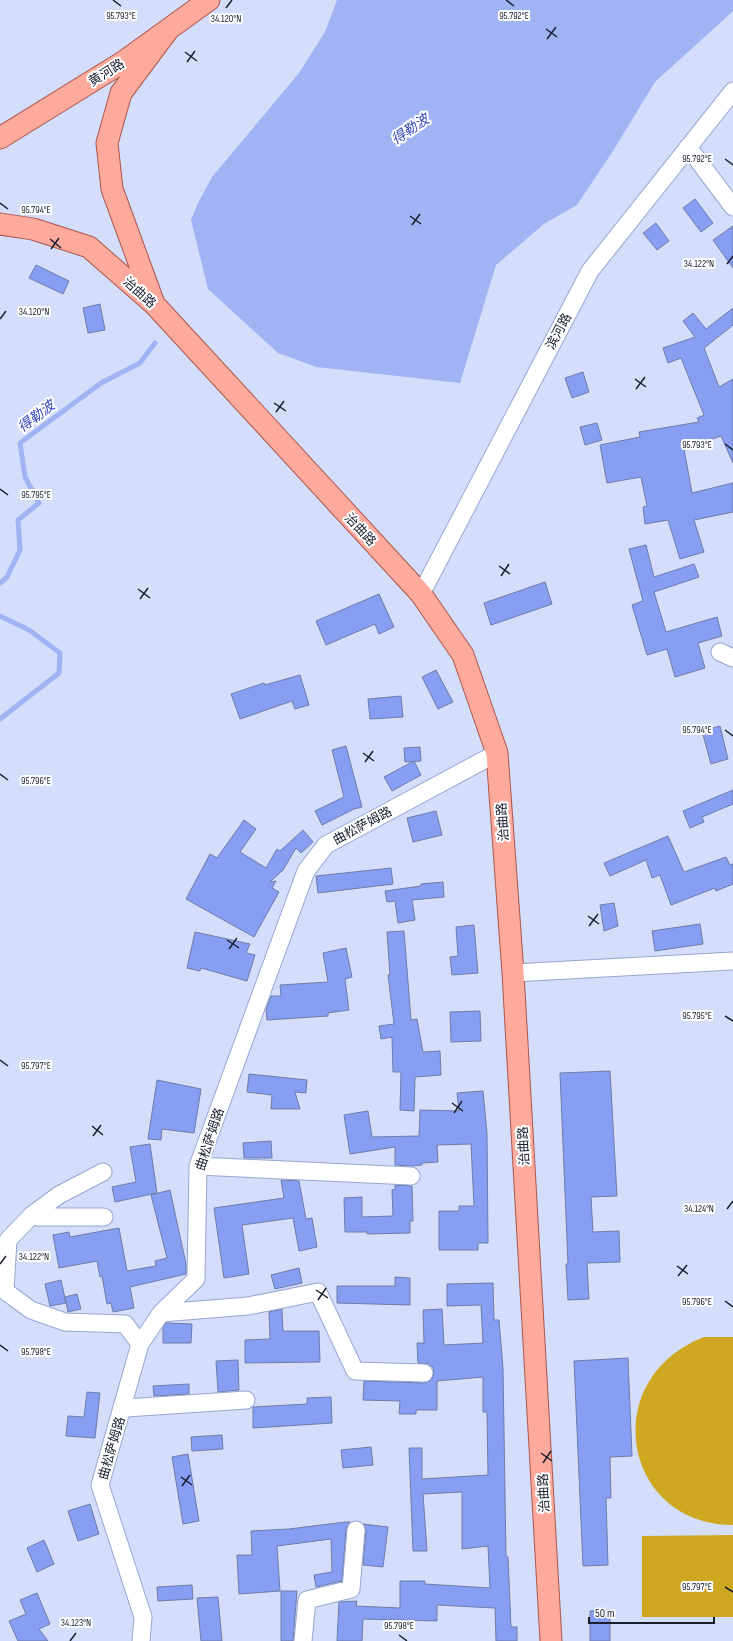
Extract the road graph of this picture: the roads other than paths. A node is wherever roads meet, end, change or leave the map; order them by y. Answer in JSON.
{"nodes":[{"id":1,"x":209,"y":0,"type":"edge"},
{"id":2,"x":168,"y":30,"type":"junction"},
{"id":3,"x":733,"y":92,"type":"edge"},
{"id":4,"x":0,"y":138,"type":"edge"},
{"id":5,"x":688,"y":147,"type":"junction"},
{"id":6,"x":733,"y":207,"type":"edge"},
{"id":7,"x":0,"y":224,"type":"edge"},
{"id":8,"x":154,"y":304,"type":"junction"},
{"id":9,"x":421,"y":594,"type":"junction"},
{"id":10,"x":497,"y":753,"type":"junction"},
{"id":11,"x":733,"y":961,"type":"edge"},
{"id":12,"x":513,"y":973,"type":"junction"},
{"id":13,"x":198,"y":1166,"type":"junction"},
{"id":14,"x":103,"y":1172,"type":"dead end"},
{"id":15,"x":411,"y":1176,"type":"dead end"},
{"id":16,"x":37,"y":1217,"type":"dead end"},
{"id":17,"x":104,"y":1217,"type":"dead end"},
{"id":18,"x":161,"y":1313,"type":"junction"},
{"id":19,"x":140,"y":1344,"type":"junction"},
{"id":20,"x":424,"y":1373,"type":"dead end"},
{"id":21,"x":246,"y":1400,"type":"dead end"},
{"id":22,"x":126,"y":1408,"type":"dead end"},
{"id":23,"x":356,"y":1530,"type":"dead end"},
{"id":24,"x":141,"y":1641,"type":"edge"},
{"id":25,"x":303,"y":1641,"type":"edge"},
{"id":26,"x":552,"y":1641,"type":"edge"}],
"edges":[{"from":1,"to":2,"type":"main road","name":"黄河路"},
{"from":2,"to":4,"type":"main road","name":"黄河路"},
{"from":2,"to":8,"type":"main road"},
{"from":3,"to":5,"type":"street","name":"滨河路"},
{"from":5,"to":6,"type":"street"},
{"from":5,"to":9,"type":"street","name":"滨河路"},
{"from":7,"to":8,"type":"main road","name":"治曲路"},
{"from":8,"to":9,"type":"main road","name":"治曲路"},
{"from":9,"to":10,"type":"main road","name":"治曲路"},
{"from":10,"to":12,"type":"main road","name":"治曲路"},
{"from":10,"to":13,"type":"street","name":"曲松萨姆路"},
{"from":11,"to":12,"type":"street"},
{"from":12,"to":26,"type":"main road","name":"治曲路"},
{"from":13,"to":15,"type":"street"},
{"from":13,"to":18,"type":"street","name":"曲松萨姆路"},
{"from":14,"to":19,"type":"street"},
{"from":16,"to":17,"type":"street"},
{"from":18,"to":19,"type":"street","name":"曲松萨姆路"},
{"from":18,"to":20,"type":"street"},
{"from":19,"to":24,"type":"street","name":"曲松萨姆路"},
{"from":21,"to":22,"type":"street"},
{"from":23,"to":25,"type":"street"}]}
